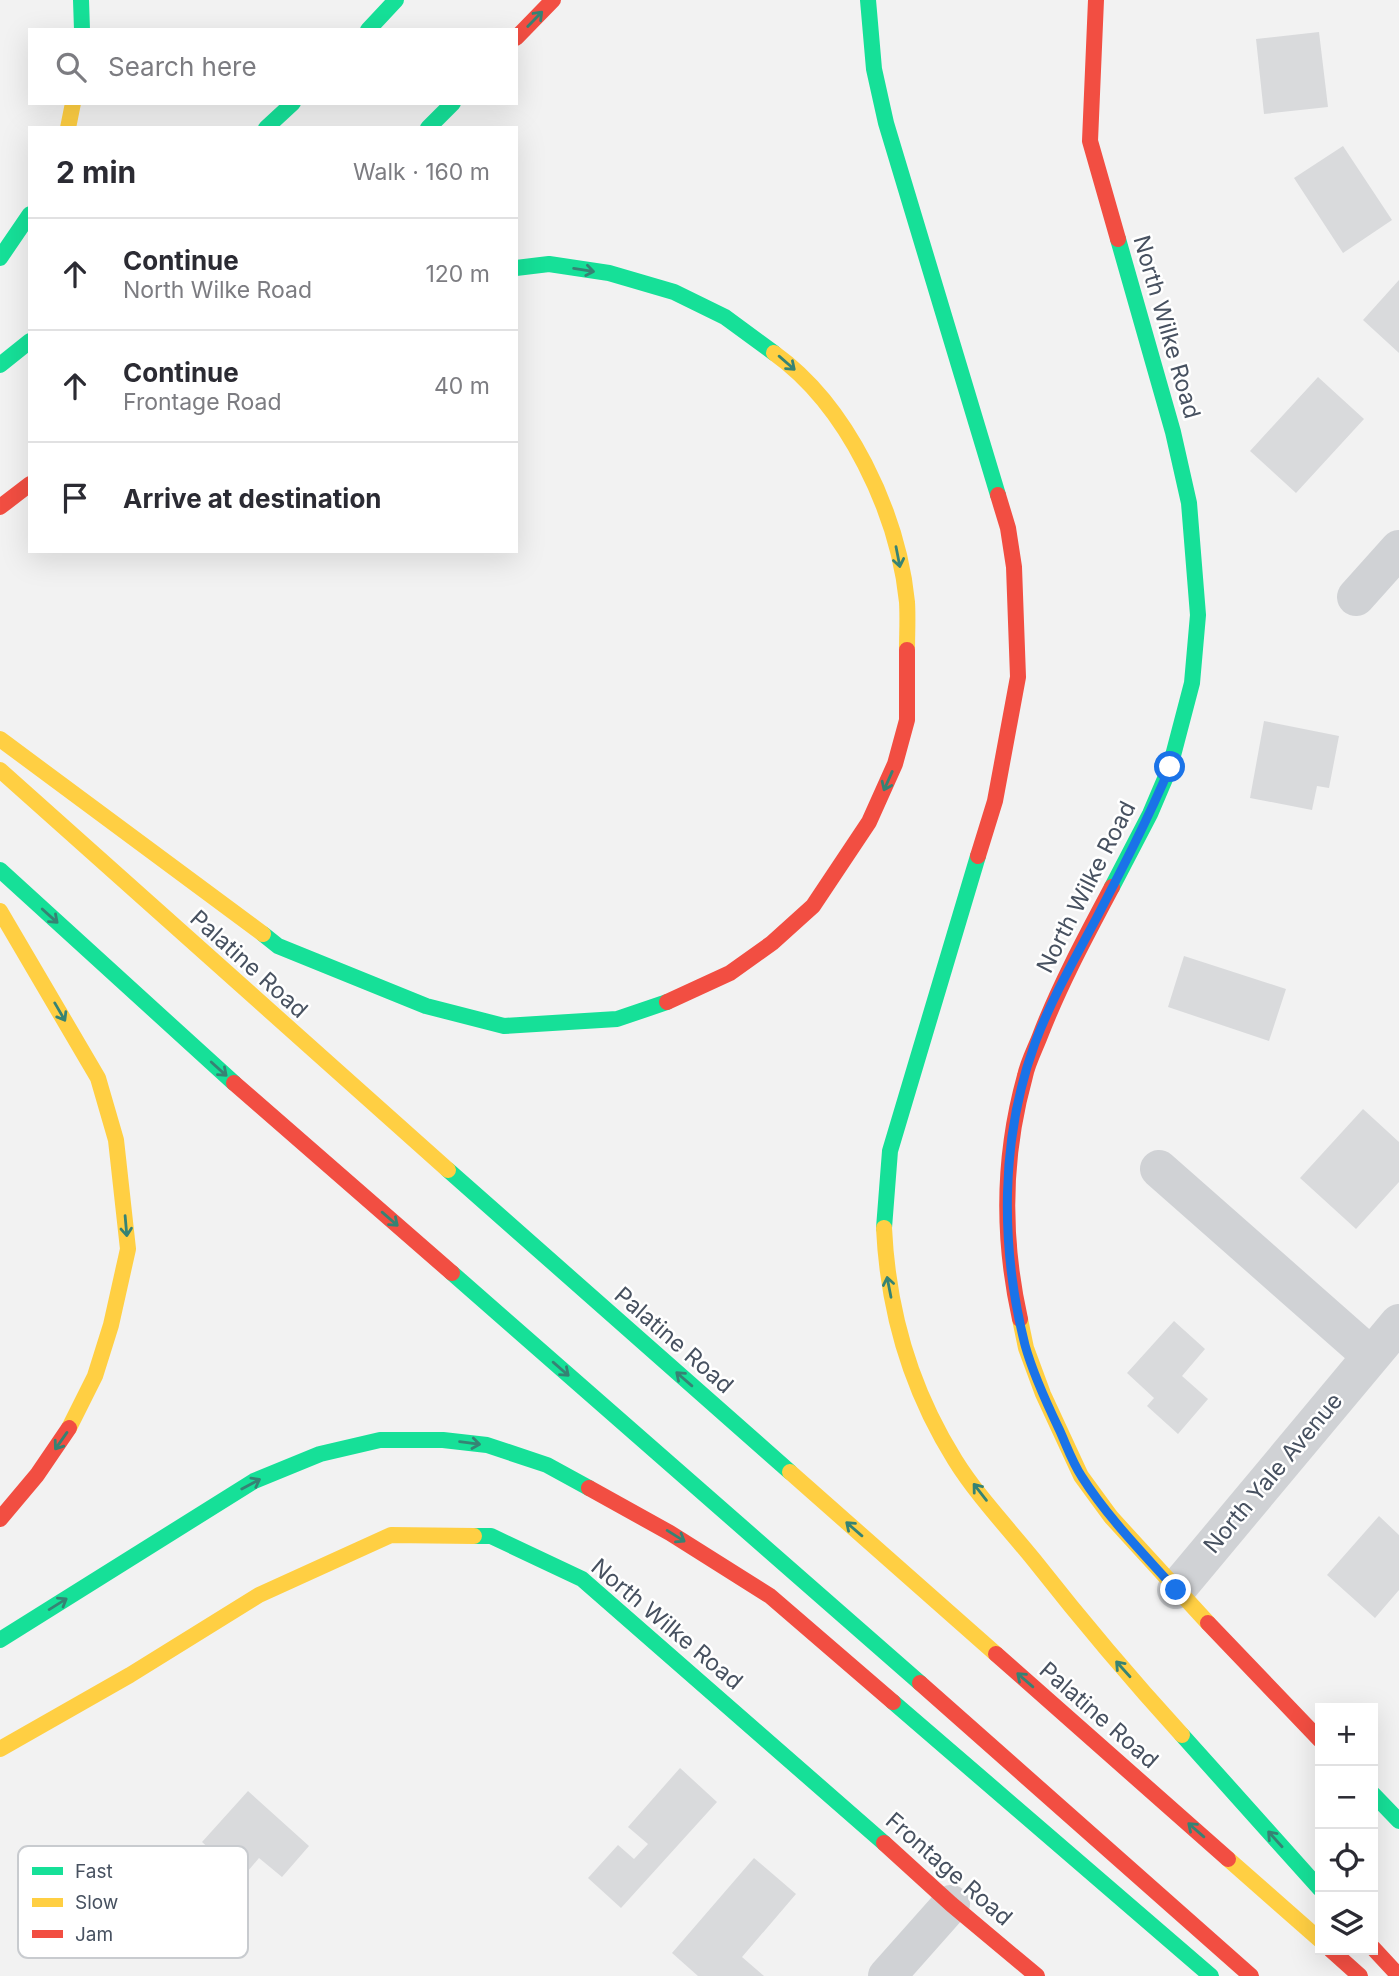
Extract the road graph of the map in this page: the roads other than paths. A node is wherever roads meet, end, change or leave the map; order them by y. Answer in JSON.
{"nodes":[{"id":1,"x":81,"y":0,"type":"edge"},
{"id":2,"x":396,"y":0,"type":"edge"},
{"id":3,"x":553,"y":0,"type":"edge"},
{"id":4,"x":868,"y":0,"type":"edge"},
{"id":5,"x":1096,"y":0,"type":"edge"},
{"id":6,"x":82,"y":28,"type":"edge"},
{"id":7,"x":370,"y":28,"type":"edge"},
{"id":8,"x":518,"y":36,"type":"edge"},
{"id":9,"x":73,"y":105,"type":"edge"},
{"id":10,"x":291,"y":105,"type":"edge"},
{"id":11,"x":451,"y":105,"type":"edge"},
{"id":12,"x":68,"y":126,"type":"edge"},
{"id":13,"x":268,"y":126,"type":"edge"},
{"id":14,"x":430,"y":126,"type":"edge"},
{"id":15,"x":28,"y":217,"type":"edge"},
{"id":16,"x":0,"y":258,"type":"edge"},
{"id":17,"x":518,"y":268,"type":"edge"},
{"id":18,"x":28,"y":343,"type":"edge"},
{"id":19,"x":0,"y":365,"type":"edge"},
{"id":20,"x":28,"y":486,"type":"edge"},
{"id":21,"x":0,"y":507,"type":"edge"},
{"id":22,"x":1399,"y":549,"type":"edge"},
{"id":23,"x":1356,"y":597,"type":"dead end"},
{"id":24,"x":0,"y":739,"type":"edge"},
{"id":25,"x":0,"y":770,"type":"edge"},
{"id":26,"x":0,"y":870,"type":"edge"},
{"id":27,"x":0,"y":911,"type":"edge"},
{"id":28,"x":1159,"y":1169,"type":"dead end"},
{"id":29,"x":1399,"y":1323,"type":"edge"},
{"id":30,"x":1370,"y":1355,"type":"junction"},
{"id":31,"x":0,"y":1518,"type":"edge"},
{"id":32,"x":1176,"y":1590,"type":"junction"},
{"id":33,"x":0,"y":1640,"type":"edge"},
{"id":34,"x":1315,"y":1735,"type":"edge"},
{"id":35,"x":0,"y":1749,"type":"edge"},
{"id":36,"x":832,"y":1796,"type":"joint"},
{"id":37,"x":1378,"y":1799,"type":"edge"},
{"id":38,"x":1399,"y":1821,"type":"edge"},
{"id":39,"x":1315,"y":1883,"type":"edge"},
{"id":40,"x":951,"y":1904,"type":"junction"},
{"id":41,"x":1315,"y":1937,"type":"edge"},
{"id":42,"x":1378,"y":1953,"type":"edge"},
{"id":43,"x":1337,"y":1955,"type":"edge"},
{"id":44,"x":887,"y":1976,"type":"edge"},
{"id":45,"x":1037,"y":1976,"type":"edge"},
{"id":46,"x":1211,"y":1976,"type":"edge"},
{"id":47,"x":1251,"y":1976,"type":"edge"},
{"id":48,"x":1360,"y":1976,"type":"edge"},
{"id":49,"x":1399,"y":1976,"type":"edge"}],
"edges":[{"from":1,"to":6,"type":"main road"},
{"from":2,"to":7,"type":"main road"},
{"from":8,"to":3,"type":"main road","one_way":true},
{"from":39,"to":4,"type":"main road","one_way":true},
{"from":5,"to":32,"type":"main road","name":"North Wilke Road"},
{"from":9,"to":12,"type":"main road"},
{"from":10,"to":13,"type":"main road"},
{"from":11,"to":14,"type":"main road"},
{"from":15,"to":16,"type":"main road"},
{"from":17,"to":24,"type":"main road","one_way":true},
{"from":18,"to":19,"type":"main road"},
{"from":20,"to":21,"type":"main road"},
{"from":22,"to":23,"type":"street"},
{"from":41,"to":25,"type":"main road","name":"Palatine Road","one_way":true},
{"from":26,"to":47,"type":"main road","one_way":true},
{"from":27,"to":31,"type":"main road","one_way":true},
{"from":28,"to":30,"type":"street"},
{"from":29,"to":30,"type":"street","name":"North Yale Avenue"},
{"from":30,"to":32,"type":"street","name":"North Yale Avenue"},
{"from":32,"to":34,"type":"main road"},
{"from":33,"to":46,"type":"main road","one_way":true},
{"from":35,"to":36,"type":"main road","name":"North Wilke Road"},
{"from":36,"to":40,"type":"main road","name":"Frontage Road"},
{"from":37,"to":38,"type":"main road"},
{"from":40,"to":44,"type":"street"},
{"from":40,"to":45,"type":"main road","name":"Frontage Road"},
{"from":42,"to":49,"type":"main road"},
{"from":43,"to":48,"type":"main road"}]}
